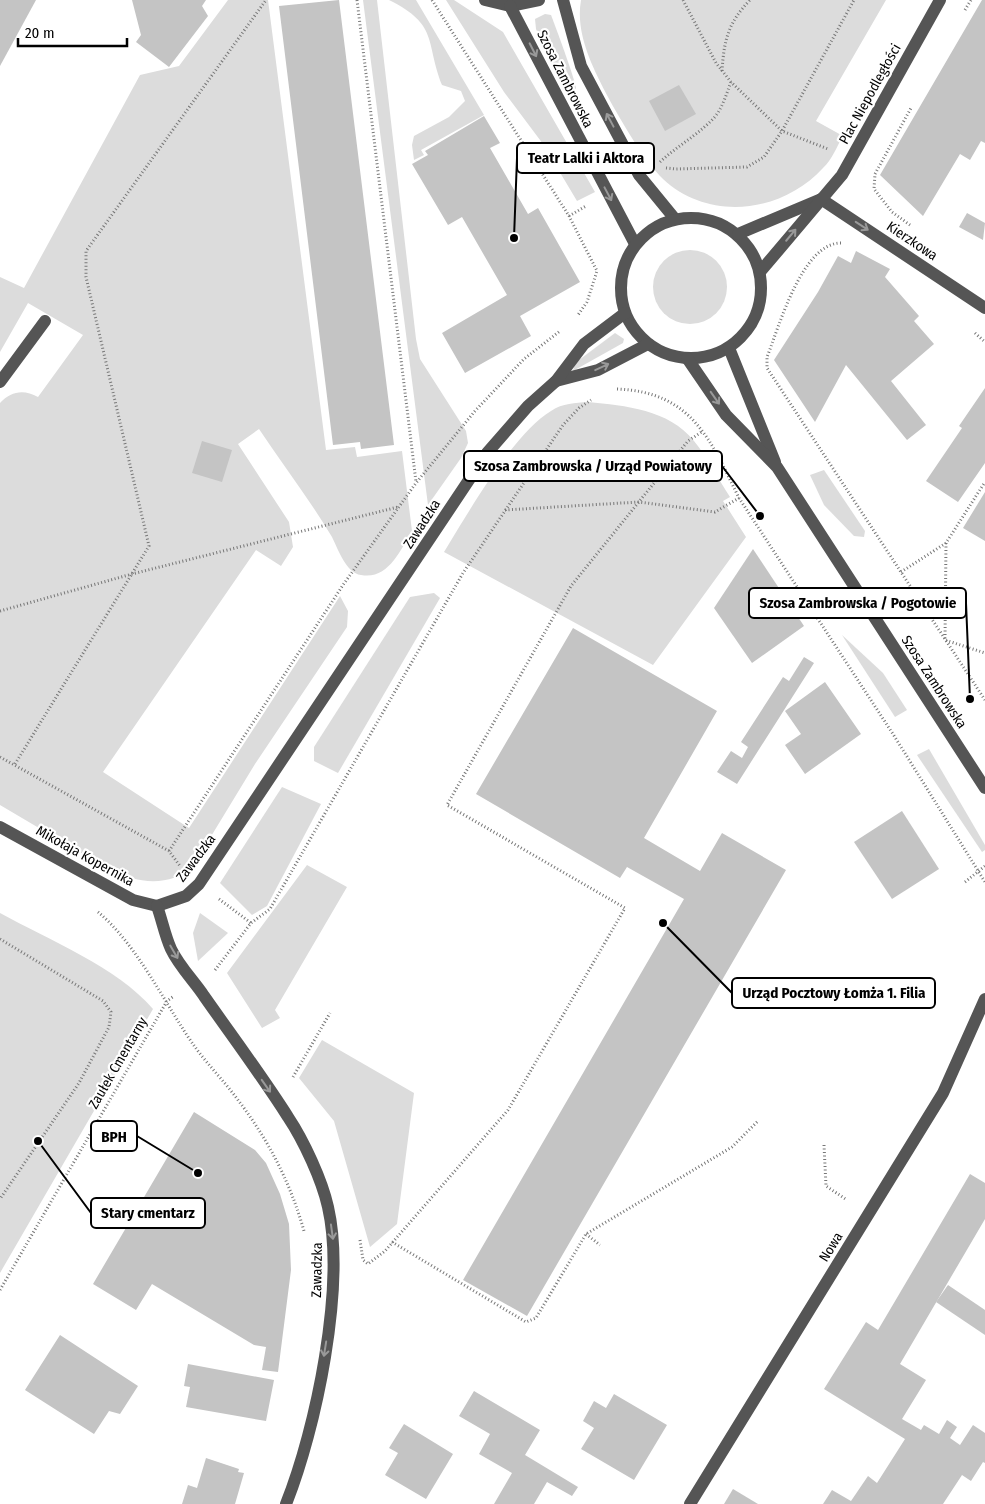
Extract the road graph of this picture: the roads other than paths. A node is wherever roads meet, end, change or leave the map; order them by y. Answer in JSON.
{"nodes":[{"id":1,"x":485,"y":0,"type":"edge"},
{"id":2,"x":539,"y":0,"type":"edge"},
{"id":3,"x":563,"y":0,"type":"edge"},
{"id":4,"x":940,"y":0,"type":"edge"},
{"id":5,"x":510,"y":6,"type":"junction"},
{"id":6,"x":821,"y":199,"type":"junction"},
{"id":7,"x":675,"y":219,"type":"junction"},
{"id":8,"x":738,"y":234,"type":"junction"},
{"id":9,"x":635,"y":244,"type":"junction"},
{"id":10,"x":760,"y":272,"type":"junction"},
{"id":11,"x":985,"y":308,"type":"edge"},
{"id":12,"x":625,"y":313,"type":"junction"},
{"id":13,"x":45,"y":321,"type":"dead end"},
{"id":14,"x":648,"y":344,"type":"junction"},
{"id":15,"x":729,"y":348,"type":"junction"},
{"id":16,"x":687,"y":358,"type":"junction"},
{"id":17,"x":556,"y":381,"type":"junction"},
{"id":18,"x":0,"y":382,"type":"edge"},
{"id":19,"x":777,"y":467,"type":"junction"},
{"id":20,"x":985,"y":788,"type":"edge"},
{"id":21,"x":0,"y":827,"type":"edge"},
{"id":22,"x":157,"y":906,"type":"junction"},
{"id":23,"x":985,"y":999,"type":"edge"},
{"id":24,"x":286,"y":1504,"type":"edge"},
{"id":25,"x":690,"y":1504,"type":"edge"}],
"edges":[{"from":1,"to":5,"type":"street"},
{"from":2,"to":5,"type":"street"},
{"from":7,"to":3,"type":"street","name":"Szosa Zambrowska","one_way":true},
{"from":4,"to":6,"type":"street","name":"Plac Niepodległości"},
{"from":5,"to":9,"type":"street","name":"Szosa Zambrowska","one_way":true},
{"from":6,"to":8,"type":"street","name":"Plac Niepodległości"},
{"from":10,"to":6,"type":"street","name":"Plac Niepodległości","one_way":true},
{"from":6,"to":11,"type":"street","name":"Kierzkowa","one_way":true},
{"from":7,"to":8,"type":"street"},
{"from":7,"to":9,"type":"street"},
{"from":8,"to":10,"type":"street"},
{"from":9,"to":12,"type":"street"},
{"from":10,"to":15,"type":"street"},
{"from":12,"to":14,"type":"street"},
{"from":12,"to":17,"type":"street","name":"Zawadzka"},
{"from":13,"to":18,"type":"street"},
{"from":14,"to":16,"type":"street"},
{"from":17,"to":14,"type":"street","name":"Zawadzka","one_way":true},
{"from":15,"to":16,"type":"street"},
{"from":15,"to":19,"type":"street","name":"Szosa Zambrowska"},
{"from":16,"to":19,"type":"street","name":"Szosa Zambrowska","one_way":true},
{"from":17,"to":22,"type":"street","name":"Zawadzka"},
{"from":19,"to":20,"type":"street","name":"Szosa Zambrowska"},
{"from":21,"to":22,"type":"street","name":"Mikołaja Kopernika"},
{"from":22,"to":24,"type":"street","name":"Zawadzka","one_way":true},
{"from":23,"to":25,"type":"street","name":"Nowa"}]}
